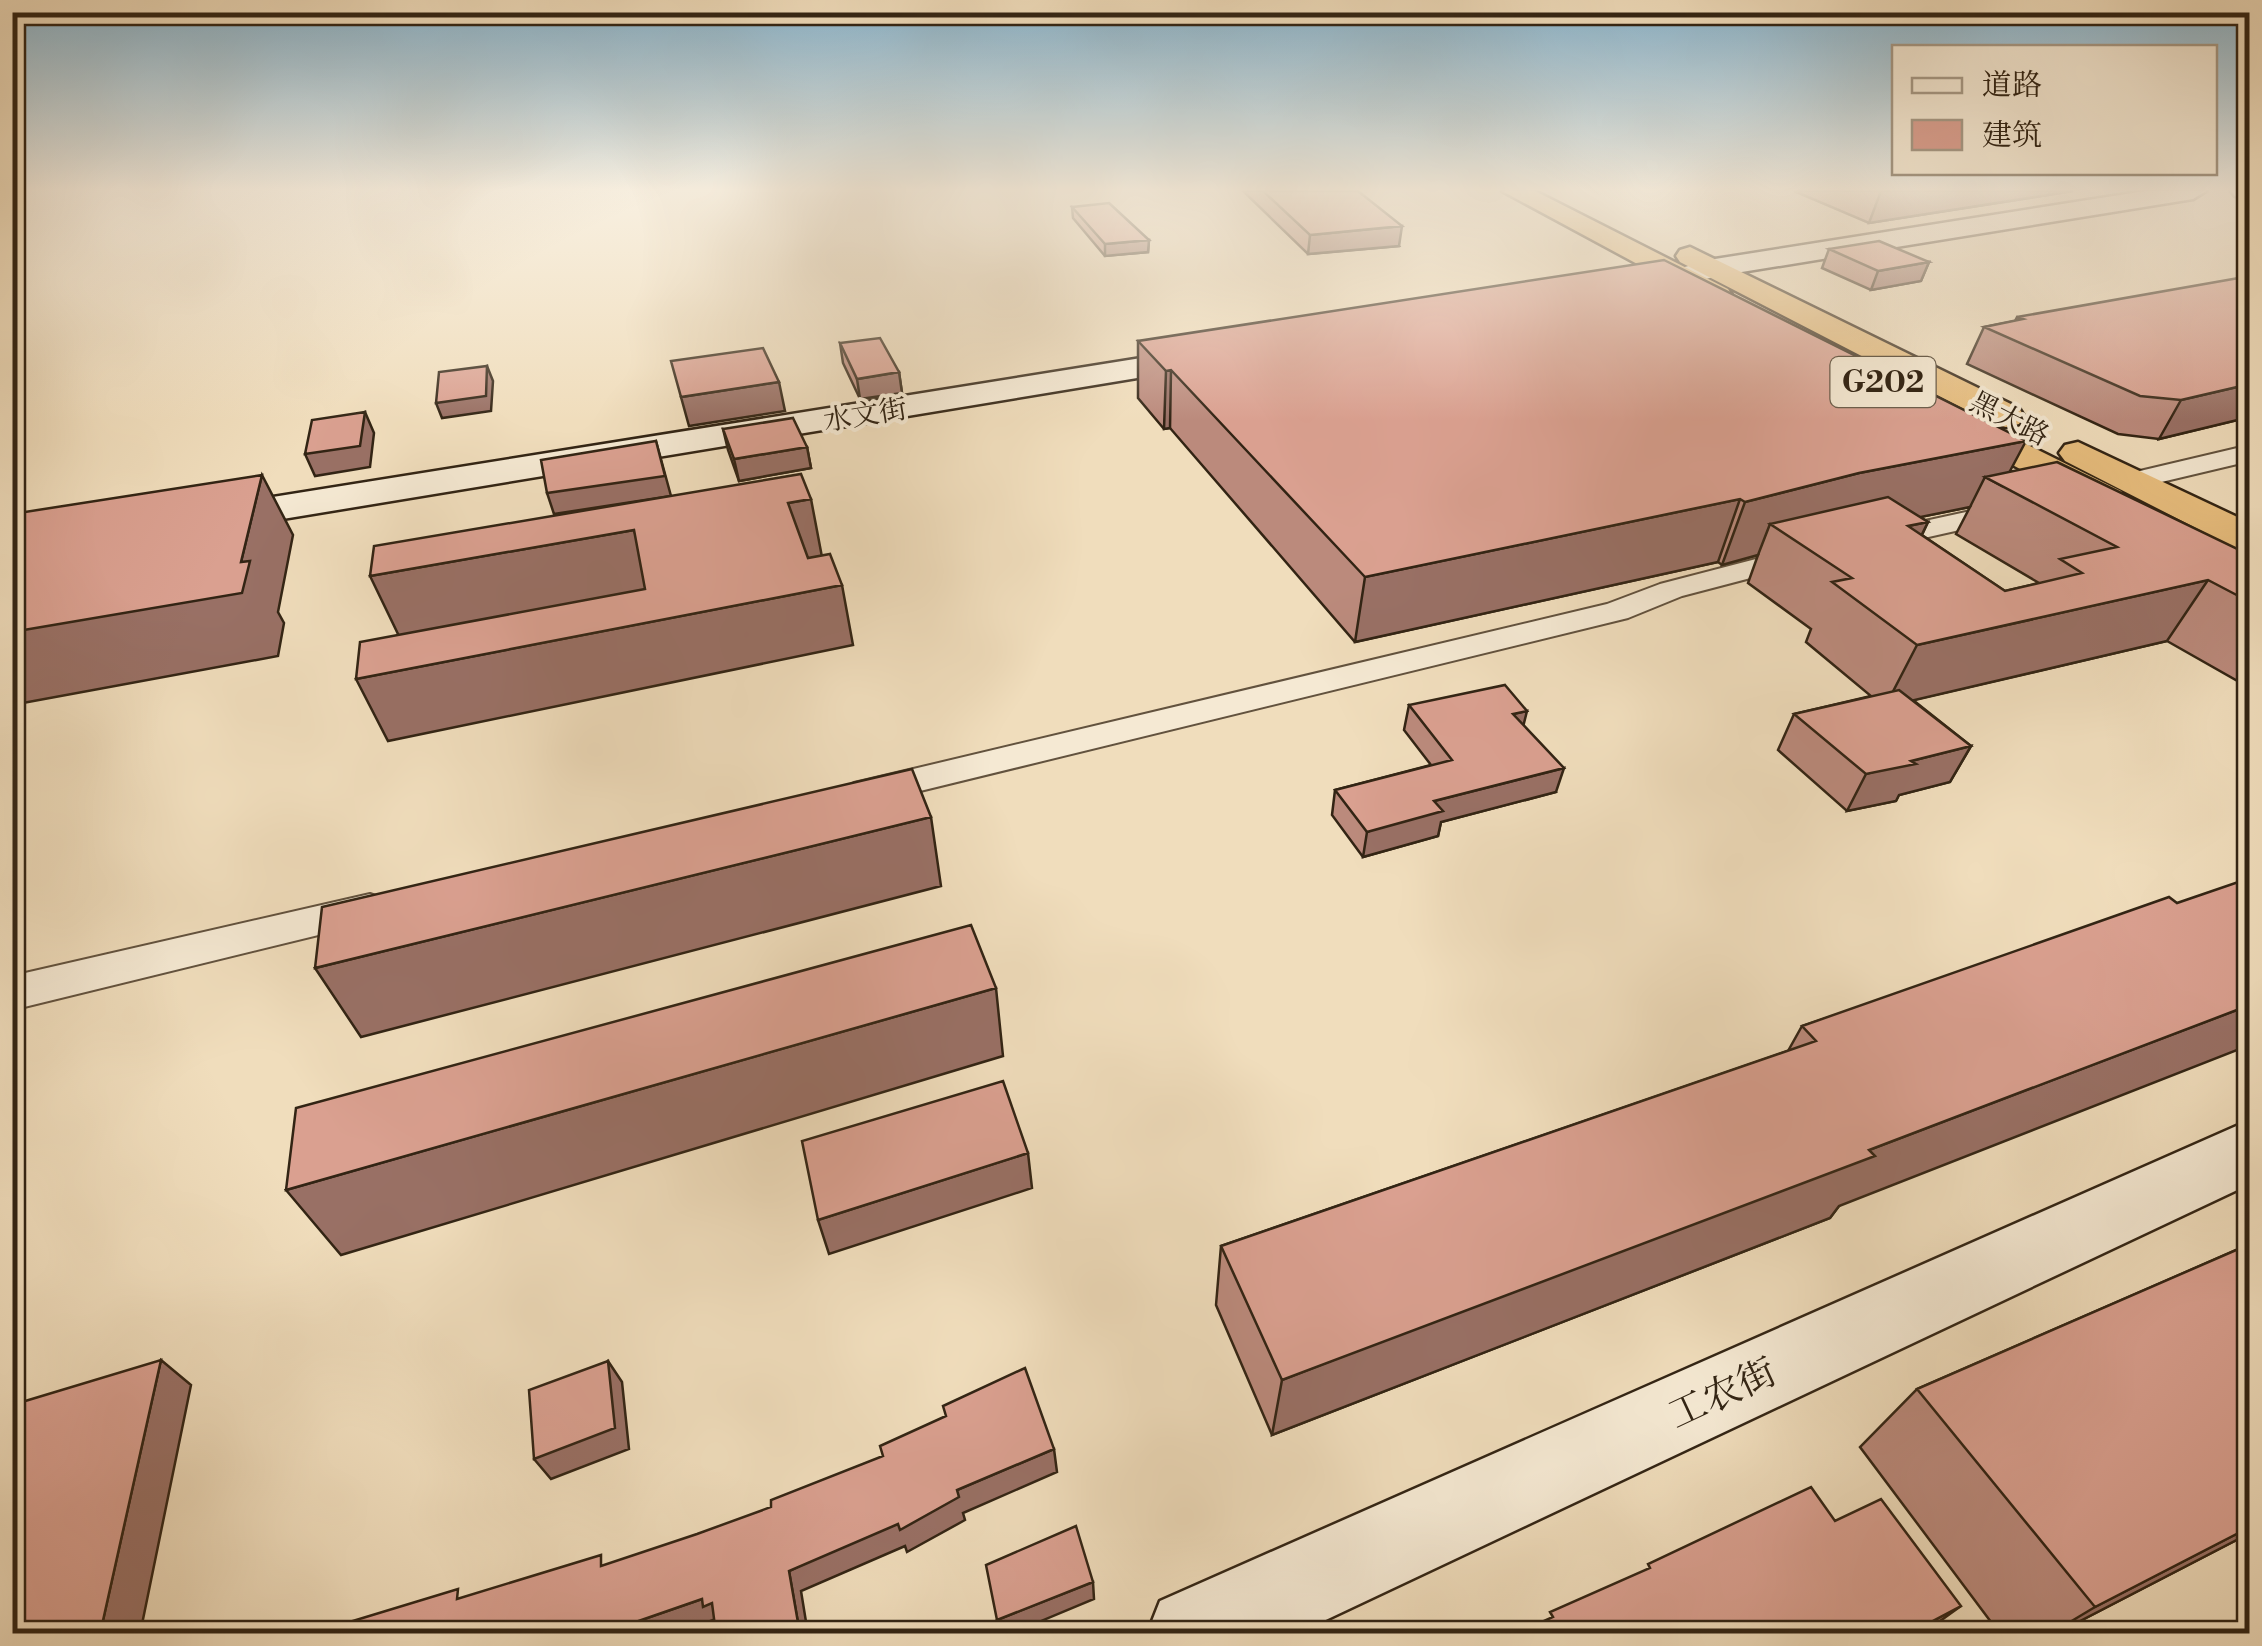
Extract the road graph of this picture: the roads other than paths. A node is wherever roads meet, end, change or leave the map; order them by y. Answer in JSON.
{"nodes":[{"id":1,"x":1689,"y":268,"type":"edge"},
{"id":2,"x":1691,"y":268,"type":"edge"},
{"id":3,"x":1724,"y":268,"type":"edge"},
{"id":4,"x":1698,"y":272,"type":"junction"},
{"id":5,"x":1622,"y":292,"type":"edge"},
{"id":6,"x":1237,"y":353,"type":"edge"},
{"id":7,"x":2250,"y":452,"type":"edge"},
{"id":8,"x":2132,"y":481,"type":"junction"},
{"id":9,"x":2094,"y":492,"type":"junction"},
{"id":10,"x":170,"y":525,"type":"edge"},
{"id":11,"x":2250,"y":539,"type":"edge"},
{"id":12,"x":2250,"y":574,"type":"edge"},
{"id":13,"x":833,"y":800,"type":"edge"},
{"id":14,"x":413,"y":899,"type":"edge"},
{"id":15,"x":12,"y":993,"type":"edge"},
{"id":16,"x":2250,"y":1150,"type":"edge"},
{"id":17,"x":1193,"y":1634,"type":"edge"}],
"edges":[{"from":1,"to":4,"type":"highway","name":"黑大路","number":"G202"},
{"from":2,"to":4,"type":"highway","name":"黑大路","number":"G202"},
{"from":3,"to":4,"type":"street"},
{"from":4,"to":5,"type":"street"},
{"from":4,"to":8,"type":"highway","name":"黑大路","number":"G202"},
{"from":4,"to":9,"type":"highway","name":"黑大路","number":"G202"},
{"from":6,"to":10,"type":"street","name":"水文街"},
{"from":7,"to":8,"type":"street"},
{"from":8,"to":11,"type":"highway","name":"黑大路","number":"G202"},
{"from":9,"to":12,"type":"highway","name":"黑大路","number":"G202"},
{"from":9,"to":13,"type":"street"},
{"from":14,"to":15,"type":"street"},
{"from":16,"to":17,"type":"street","name":"工农街"}]}
